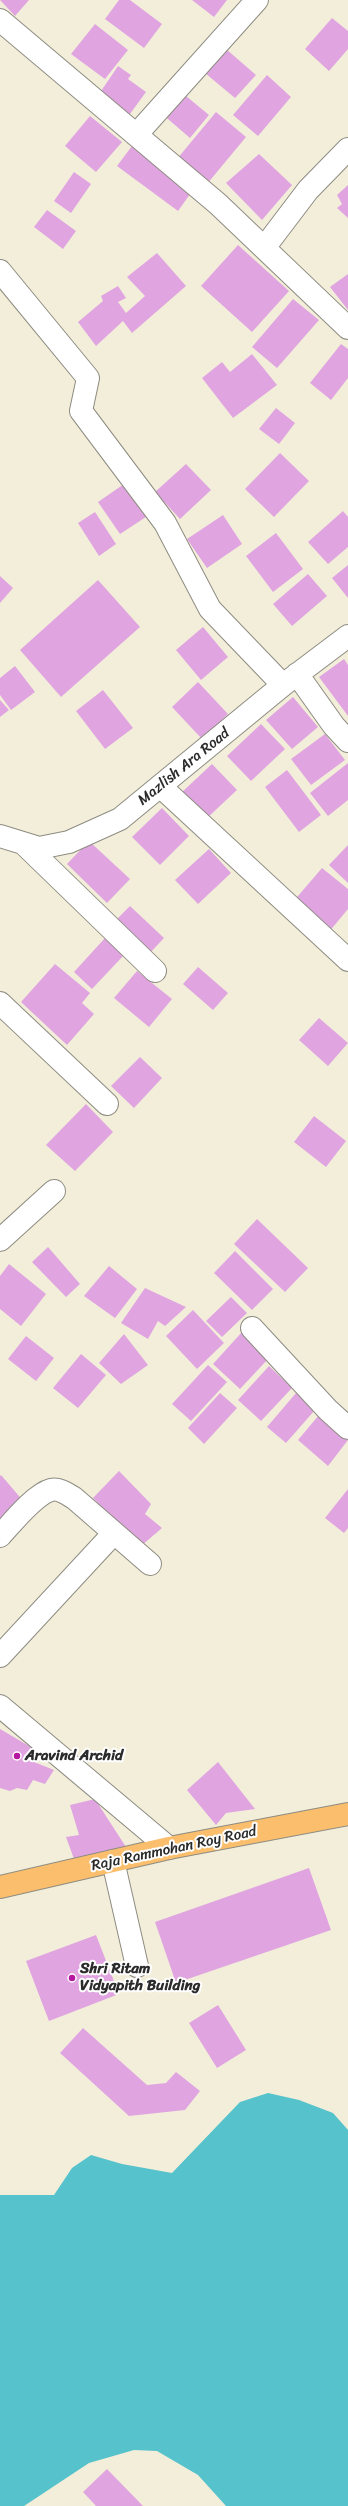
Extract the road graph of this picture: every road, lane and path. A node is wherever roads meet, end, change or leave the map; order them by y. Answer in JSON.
{"nodes":[{"id":1,"x":257,"y":0,"type":"edge"},
{"id":2,"x":0,"y":20,"type":"edge"},
{"id":3,"x":136,"y":135,"type":"junction"},
{"id":4,"x":348,"y":149,"type":"edge"},
{"id":5,"x":264,"y":248,"type":"junction"},
{"id":6,"x":0,"y":272,"type":"edge"},
{"id":7,"x":348,"y":328,"type":"edge"},
{"id":8,"x":348,"y":636,"type":"edge"},
{"id":9,"x":290,"y":680,"type":"junction"},
{"id":10,"x":348,"y":741,"type":"edge"},
{"id":11,"x":160,"y":786,"type":"junction"},
{"id":12,"x":0,"y":836,"type":"edge"},
{"id":13,"x":24,"y":844,"type":"junction"},
{"id":14,"x":348,"y":960,"type":"edge"},
{"id":15,"x":155,"y":970,"type":"dead end"},
{"id":16,"x":0,"y":1003,"type":"edge"},
{"id":17,"x":107,"y":1104,"type":"dead end"},
{"id":18,"x":54,"y":1191,"type":"dead end"},
{"id":19,"x":0,"y":1240,"type":"edge"},
{"id":20,"x":252,"y":1328,"type":"dead end"},
{"id":21,"x":348,"y":1428,"type":"edge"},
{"id":22,"x":114,"y":1533,"type":"junction"},
{"id":23,"x":0,"y":1536,"type":"edge"},
{"id":24,"x":150,"y":1564,"type":"dead end"},
{"id":25,"x":0,"y":1656,"type":"edge"},
{"id":26,"x":0,"y":1706,"type":"edge"},
{"id":27,"x":348,"y":1814,"type":"edge"},
{"id":28,"x":169,"y":1848,"type":"junction"},
{"id":29,"x":113,"y":1861,"type":"junction"},
{"id":30,"x":0,"y":1887,"type":"edge"},
{"id":31,"x":136,"y":1966,"type":"dead end"}],
"edges":[{"from":1,"to":3,"type":"street"},
{"from":2,"to":3,"type":"street"},
{"from":3,"to":5,"type":"street"},
{"from":4,"to":5,"type":"street"},
{"from":5,"to":7,"type":"street"},
{"from":6,"to":9,"type":"street"},
{"from":8,"to":9,"type":"street","name":"Mazlish Ara Road"},
{"from":9,"to":10,"type":"street"},
{"from":9,"to":11,"type":"street","name":"Mazlish Ara Road"},
{"from":11,"to":13,"type":"street","name":"Mazlish Ara Road"},
{"from":11,"to":14,"type":"street"},
{"from":12,"to":13,"type":"street","name":"Mazlish Ara Road"},
{"from":13,"to":15,"type":"street"},
{"from":16,"to":17,"type":"street"},
{"from":18,"to":19,"type":"street"},
{"from":20,"to":21,"type":"street"},
{"from":22,"to":23,"type":"street"},
{"from":22,"to":24,"type":"street"},
{"from":22,"to":25,"type":"street"},
{"from":26,"to":28,"type":"street"},
{"from":27,"to":28,"type":"main road","name":"Raja Rammohan Roy Road"},
{"from":28,"to":29,"type":"main road","name":"Raja Rammohan Roy Road"},
{"from":29,"to":30,"type":"main road","name":"Raja Rammohan Roy Road"},
{"from":29,"to":31,"type":"street"}]}
